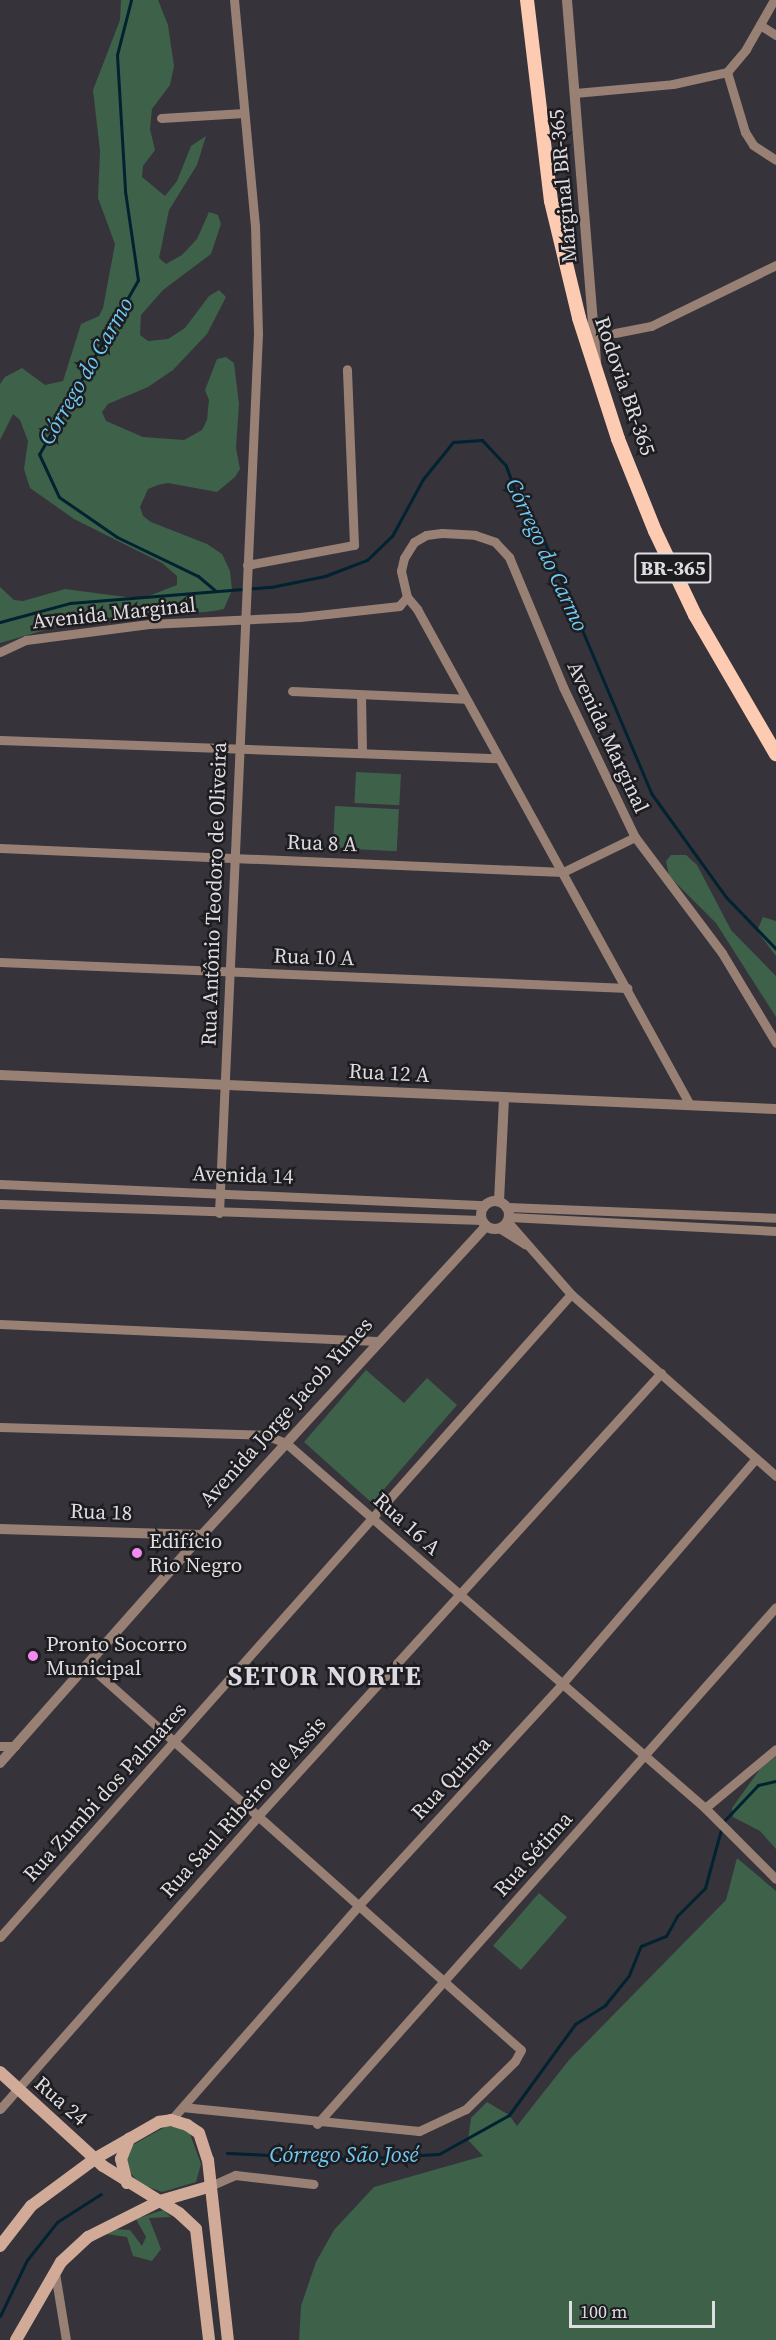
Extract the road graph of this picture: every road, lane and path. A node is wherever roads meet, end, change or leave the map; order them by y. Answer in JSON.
{"nodes":[{"id":1,"x":234,"y":0,"type":"edge"},
{"id":2,"x":527,"y":0,"type":"edge"},
{"id":3,"x":567,"y":0,"type":"edge"},
{"id":4,"x":774,"y":0,"type":"edge"},
{"id":5,"x":760,"y":25,"type":"junction"},
{"id":6,"x":776,"y":35,"type":"edge"},
{"id":7,"x":727,"y":72,"type":"junction"},
{"id":8,"x":575,"y":93,"type":"junction"},
{"id":9,"x":244,"y":112,"type":"junction"},
{"id":10,"x":160,"y":118,"type":"dead end"},
{"id":11,"x":776,"y":160,"type":"edge"},
{"id":12,"x":776,"y":265,"type":"edge"},
{"id":13,"x":615,"y":333,"type":"dead end"},
{"id":14,"x":347,"y":369,"type":"dead end"},
{"id":15,"x":596,"y":369,"type":"junction"},
{"id":16,"x":247,"y":564,"type":"junction"},
{"id":17,"x":407,"y":597,"type":"junction"},
{"id":18,"x":246,"y":621,"type":"junction"},
{"id":19,"x":0,"y":652,"type":"edge"},
{"id":20,"x":292,"y":691,"type":"dead end"},
{"id":21,"x":361,"y":695,"type":"junction"},
{"id":22,"x":465,"y":699,"type":"junction"},
{"id":23,"x":0,"y":740,"type":"edge"},
{"id":24,"x":238,"y":750,"type":"junction"},
{"id":25,"x":362,"y":753,"type":"junction"},
{"id":26,"x":776,"y":754,"type":"edge"},
{"id":27,"x":497,"y":758,"type":"junction"},
{"id":28,"x":635,"y":837,"type":"junction"},
{"id":29,"x":0,"y":848,"type":"edge"},
{"id":30,"x":233,"y":858,"type":"junction"},
{"id":31,"x":563,"y":872,"type":"junction"},
{"id":32,"x":0,"y":962,"type":"edge"},
{"id":33,"x":227,"y":971,"type":"junction"},
{"id":34,"x":627,"y":988,"type":"junction"},
{"id":35,"x":776,"y":1043,"type":"edge"},
{"id":36,"x":0,"y":1075,"type":"edge"},
{"id":37,"x":224,"y":1084,"type":"junction"},
{"id":38,"x":504,"y":1099,"type":"junction"},
{"id":39,"x":690,"y":1105,"type":"junction"},
{"id":40,"x":776,"y":1109,"type":"edge"},
{"id":41,"x":0,"y":1184,"type":"edge"},
{"id":42,"x":219,"y":1194,"type":"junction"},
{"id":43,"x":0,"y":1204,"type":"edge"},
{"id":44,"x":485,"y":1205,"type":"junction"},
{"id":45,"x":219,"y":1213,"type":"junction"},
{"id":46,"x":504,"y":1215,"type":"junction"},
{"id":47,"x":776,"y":1218,"type":"edge"},
{"id":48,"x":484,"y":1223,"type":"junction"},
{"id":49,"x":776,"y":1231,"type":"edge"},
{"id":50,"x":571,"y":1294,"type":"junction"},
{"id":51,"x":0,"y":1324,"type":"edge"},
{"id":52,"x":377,"y":1341,"type":"junction"},
{"id":53,"x":661,"y":1372,"type":"junction"},
{"id":54,"x":0,"y":1427,"type":"edge"},
{"id":55,"x":286,"y":1443,"type":"junction"},
{"id":56,"x":756,"y":1458,"type":"junction"},
{"id":57,"x":776,"y":1476,"type":"edge"},
{"id":58,"x":375,"y":1519,"type":"junction"},
{"id":59,"x":0,"y":1529,"type":"edge"},
{"id":60,"x":202,"y":1534,"type":"junction"},
{"id":61,"x":459,"y":1595,"type":"junction"},
{"id":62,"x":776,"y":1607,"type":"edge"},
{"id":63,"x":88,"y":1665,"type":"junction"},
{"id":64,"x":561,"y":1685,"type":"junction"},
{"id":65,"x":174,"y":1741,"type":"junction"},
{"id":66,"x":0,"y":1746,"type":"edge"},
{"id":67,"x":15,"y":1746,"type":"junction"},
{"id":68,"x":776,"y":1749,"type":"edge"},
{"id":69,"x":645,"y":1756,"type":"junction"},
{"id":70,"x":0,"y":1763,"type":"edge"},
{"id":71,"x":705,"y":1808,"type":"junction"},
{"id":72,"x":258,"y":1816,"type":"junction"},
{"id":73,"x":776,"y":1879,"type":"edge"},
{"id":74,"x":358,"y":1905,"type":"junction"},
{"id":75,"x":0,"y":1937,"type":"edge"},
{"id":76,"x":443,"y":1981,"type":"junction"},
{"id":77,"x":0,"y":2073,"type":"edge"},
{"id":78,"x":18,"y":2089,"type":"junction"},
{"id":79,"x":184,"y":2108,"type":"junction"},
{"id":80,"x":0,"y":2109,"type":"edge"},
{"id":81,"x":171,"y":2120,"type":"junction"},
{"id":82,"x":317,"y":2124,"type":"junction"},
{"id":83,"x":130,"y":2138,"type":"junction"},
{"id":84,"x":96,"y":2158,"type":"junction"},
{"id":85,"x":127,"y":2183,"type":"junction"},
{"id":86,"x":313,"y":2184,"type":"dead end"},
{"id":87,"x":208,"y":2187,"type":"junction"},
{"id":88,"x":160,"y":2201,"type":"junction"},
{"id":89,"x":0,"y":2246,"type":"edge"},
{"id":90,"x":55,"y":2273,"type":"junction"},
{"id":91,"x":16,"y":2340,"type":"edge"},
{"id":92,"x":66,"y":2340,"type":"edge"},
{"id":93,"x":209,"y":2340,"type":"edge"},
{"id":94,"x":228,"y":2340,"type":"edge"}],
"edges":[{"from":1,"to":9,"type":"street","name":"Rua Antônio Teodoro de Oliveira"},
{"from":2,"to":15,"type":"main road","name":"Rodovia BR-365","number":"BR-365"},
{"from":3,"to":8,"type":"street","name":"Marginal BR-365"},
{"from":4,"to":5,"type":"street"},
{"from":5,"to":6,"type":"street"},
{"from":5,"to":7,"type":"street"},
{"from":7,"to":8,"type":"street"},
{"from":7,"to":11,"type":"street"},
{"from":8,"to":15,"type":"street","name":"Marginal BR-365"},
{"from":9,"to":10,"type":"street"},
{"from":9,"to":16,"type":"street","name":"Rua Antônio Teodoro de Oliveira"},
{"from":12,"to":13,"type":"street"},
{"from":14,"to":16,"type":"street"},
{"from":15,"to":26,"type":"main road","name":"Rodovia BR-365","number":"BR-365"},
{"from":16,"to":18,"type":"street","name":"Rua Antônio Teodoro de Oliveira"},
{"from":17,"to":18,"type":"street","name":"Avenida Marginal"},
{"from":17,"to":22,"type":"street"},
{"from":17,"to":28,"type":"street","name":"Avenida Marginal"},
{"from":18,"to":19,"type":"street","name":"Avenida Marginal"},
{"from":18,"to":24,"type":"street","name":"Rua Antônio Teodoro de Oliveira"},
{"from":20,"to":21,"type":"street"},
{"from":21,"to":22,"type":"street"},
{"from":21,"to":25,"type":"street"},
{"from":22,"to":27,"type":"street"},
{"from":23,"to":24,"type":"street"},
{"from":24,"to":25,"type":"street"},
{"from":24,"to":30,"type":"street","name":"Rua Antônio Teodoro de Oliveira"},
{"from":25,"to":27,"type":"street"},
{"from":27,"to":31,"type":"street"},
{"from":28,"to":31,"type":"street","name":"Rua 8 A"},
{"from":28,"to":35,"type":"street","name":"Avenida Marginal"},
{"from":29,"to":30,"type":"street","name":"Rua 8 A"},
{"from":30,"to":31,"type":"street","name":"Rua 8 A"},
{"from":30,"to":33,"type":"street","name":"Rua Antônio Teodoro de Oliveira"},
{"from":31,"to":34,"type":"street"},
{"from":32,"to":33,"type":"street","name":"Rua 10 A"},
{"from":33,"to":34,"type":"street","name":"Rua 10 A"},
{"from":33,"to":37,"type":"street","name":"Rua Antônio Teodoro de Oliveira"},
{"from":34,"to":39,"type":"street"},
{"from":36,"to":37,"type":"street","name":"Rua 12 A"},
{"from":37,"to":38,"type":"street","name":"Rua 12 A"},
{"from":37,"to":42,"type":"street","name":"Rua Antônio Teodoro de Oliveira"},
{"from":38,"to":39,"type":"street","name":"Rua 12 A"},
{"from":38,"to":46,"type":"street"},
{"from":39,"to":40,"type":"street","name":"Rua 12 A"},
{"from":41,"to":42,"type":"street","name":"Avenida 14"},
{"from":42,"to":44,"type":"street","name":"Avenida 14"},
{"from":42,"to":45,"type":"street","name":"Rua Antônio Teodoro de Oliveira"},
{"from":43,"to":45,"type":"street","name":"Avenida 14"},
{"from":44,"to":46,"type":"street","name":"Avenida 14"},
{"from":44,"to":48,"type":"street"},
{"from":45,"to":48,"type":"street","name":"Avenida 14"},
{"from":46,"to":47,"type":"street","name":"Avenida 14"},
{"from":46,"to":48,"type":"street","name":"Avenida 14"},
{"from":46,"to":49,"type":"street","name":"Avenida 14"},
{"from":46,"to":50,"type":"street"},
{"from":48,"to":52,"type":"street","name":"Avenida Jorge Jacob Yunes"},
{"from":50,"to":53,"type":"street"},
{"from":50,"to":58,"type":"street","name":"Rua Zumbi dos Palmares"},
{"from":51,"to":52,"type":"street"},
{"from":52,"to":55,"type":"street","name":"Avenida Jorge Jacob Yunes"},
{"from":53,"to":56,"type":"street"},
{"from":53,"to":61,"type":"street","name":"Rua Saul Ribeiro de Assis"},
{"from":54,"to":55,"type":"street","name":"Rua 16 A"},
{"from":55,"to":58,"type":"street","name":"Rua 16 A"},
{"from":55,"to":60,"type":"street","name":"Avenida Jorge Jacob Yunes"},
{"from":56,"to":57,"type":"street"},
{"from":56,"to":64,"type":"street","name":"Rua Quinta"},
{"from":58,"to":61,"type":"street","name":"Rua 16 A"},
{"from":58,"to":65,"type":"street","name":"Rua Zumbi dos Palmares"},
{"from":59,"to":60,"type":"street","name":"Rua 18"},
{"from":60,"to":63,"type":"street","name":"Avenida Jorge Jacob Yunes"},
{"from":61,"to":64,"type":"street","name":"Rua 16 A"},
{"from":61,"to":72,"type":"street","name":"Rua Saul Ribeiro de Assis"},
{"from":62,"to":69,"type":"street","name":"Rua Sétima"},
{"from":63,"to":65,"type":"street"},
{"from":63,"to":67,"type":"street","name":"Avenida Jorge Jacob Yunes"},
{"from":64,"to":69,"type":"street","name":"Rua 16 A"},
{"from":64,"to":74,"type":"street","name":"Rua Quinta"},
{"from":65,"to":72,"type":"street"},
{"from":65,"to":75,"type":"street","name":"Rua Zumbi dos Palmares"},
{"from":66,"to":67,"type":"street"},
{"from":67,"to":70,"type":"street","name":"Avenida Jorge Jacob Yunes"},
{"from":68,"to":71,"type":"street"},
{"from":69,"to":71,"type":"street","name":"Rua 16 A"},
{"from":69,"to":76,"type":"street","name":"Rua Sétima"},
{"from":71,"to":73,"type":"street","name":"Rua 16 A"},
{"from":72,"to":74,"type":"street"},
{"from":72,"to":78,"type":"street","name":"Rua Saul Ribeiro de Assis"},
{"from":74,"to":76,"type":"street"},
{"from":74,"to":79,"type":"street","name":"Rua Quinta"},
{"from":76,"to":82,"type":"street","name":"Rua Sétima"},
{"from":76,"to":82,"type":"street"},
{"from":77,"to":78,"type":"main road","name":"Rua 24"},
{"from":78,"to":80,"type":"street","name":"Rua Saul Ribeiro de Assis"},
{"from":78,"to":84,"type":"main road","name":"Rua 24"},
{"from":79,"to":81,"type":"street","name":"Rua Quinta"},
{"from":79,"to":82,"type":"street"},
{"from":81,"to":83,"type":"main road"},
{"from":81,"to":87,"type":"main road"},
{"from":83,"to":84,"type":"main road"},
{"from":83,"to":85,"type":"main road"},
{"from":84,"to":85,"type":"main road","name":"Rua 24"},
{"from":84,"to":89,"type":"main road"},
{"from":85,"to":88,"type":"main road"},
{"from":86,"to":87,"type":"street"},
{"from":87,"to":88,"type":"main road"},
{"from":87,"to":94,"type":"main road"},
{"from":88,"to":90,"type":"main road"},
{"from":88,"to":93,"type":"main road"},
{"from":90,"to":91,"type":"main road"},
{"from":90,"to":92,"type":"street"}]}
